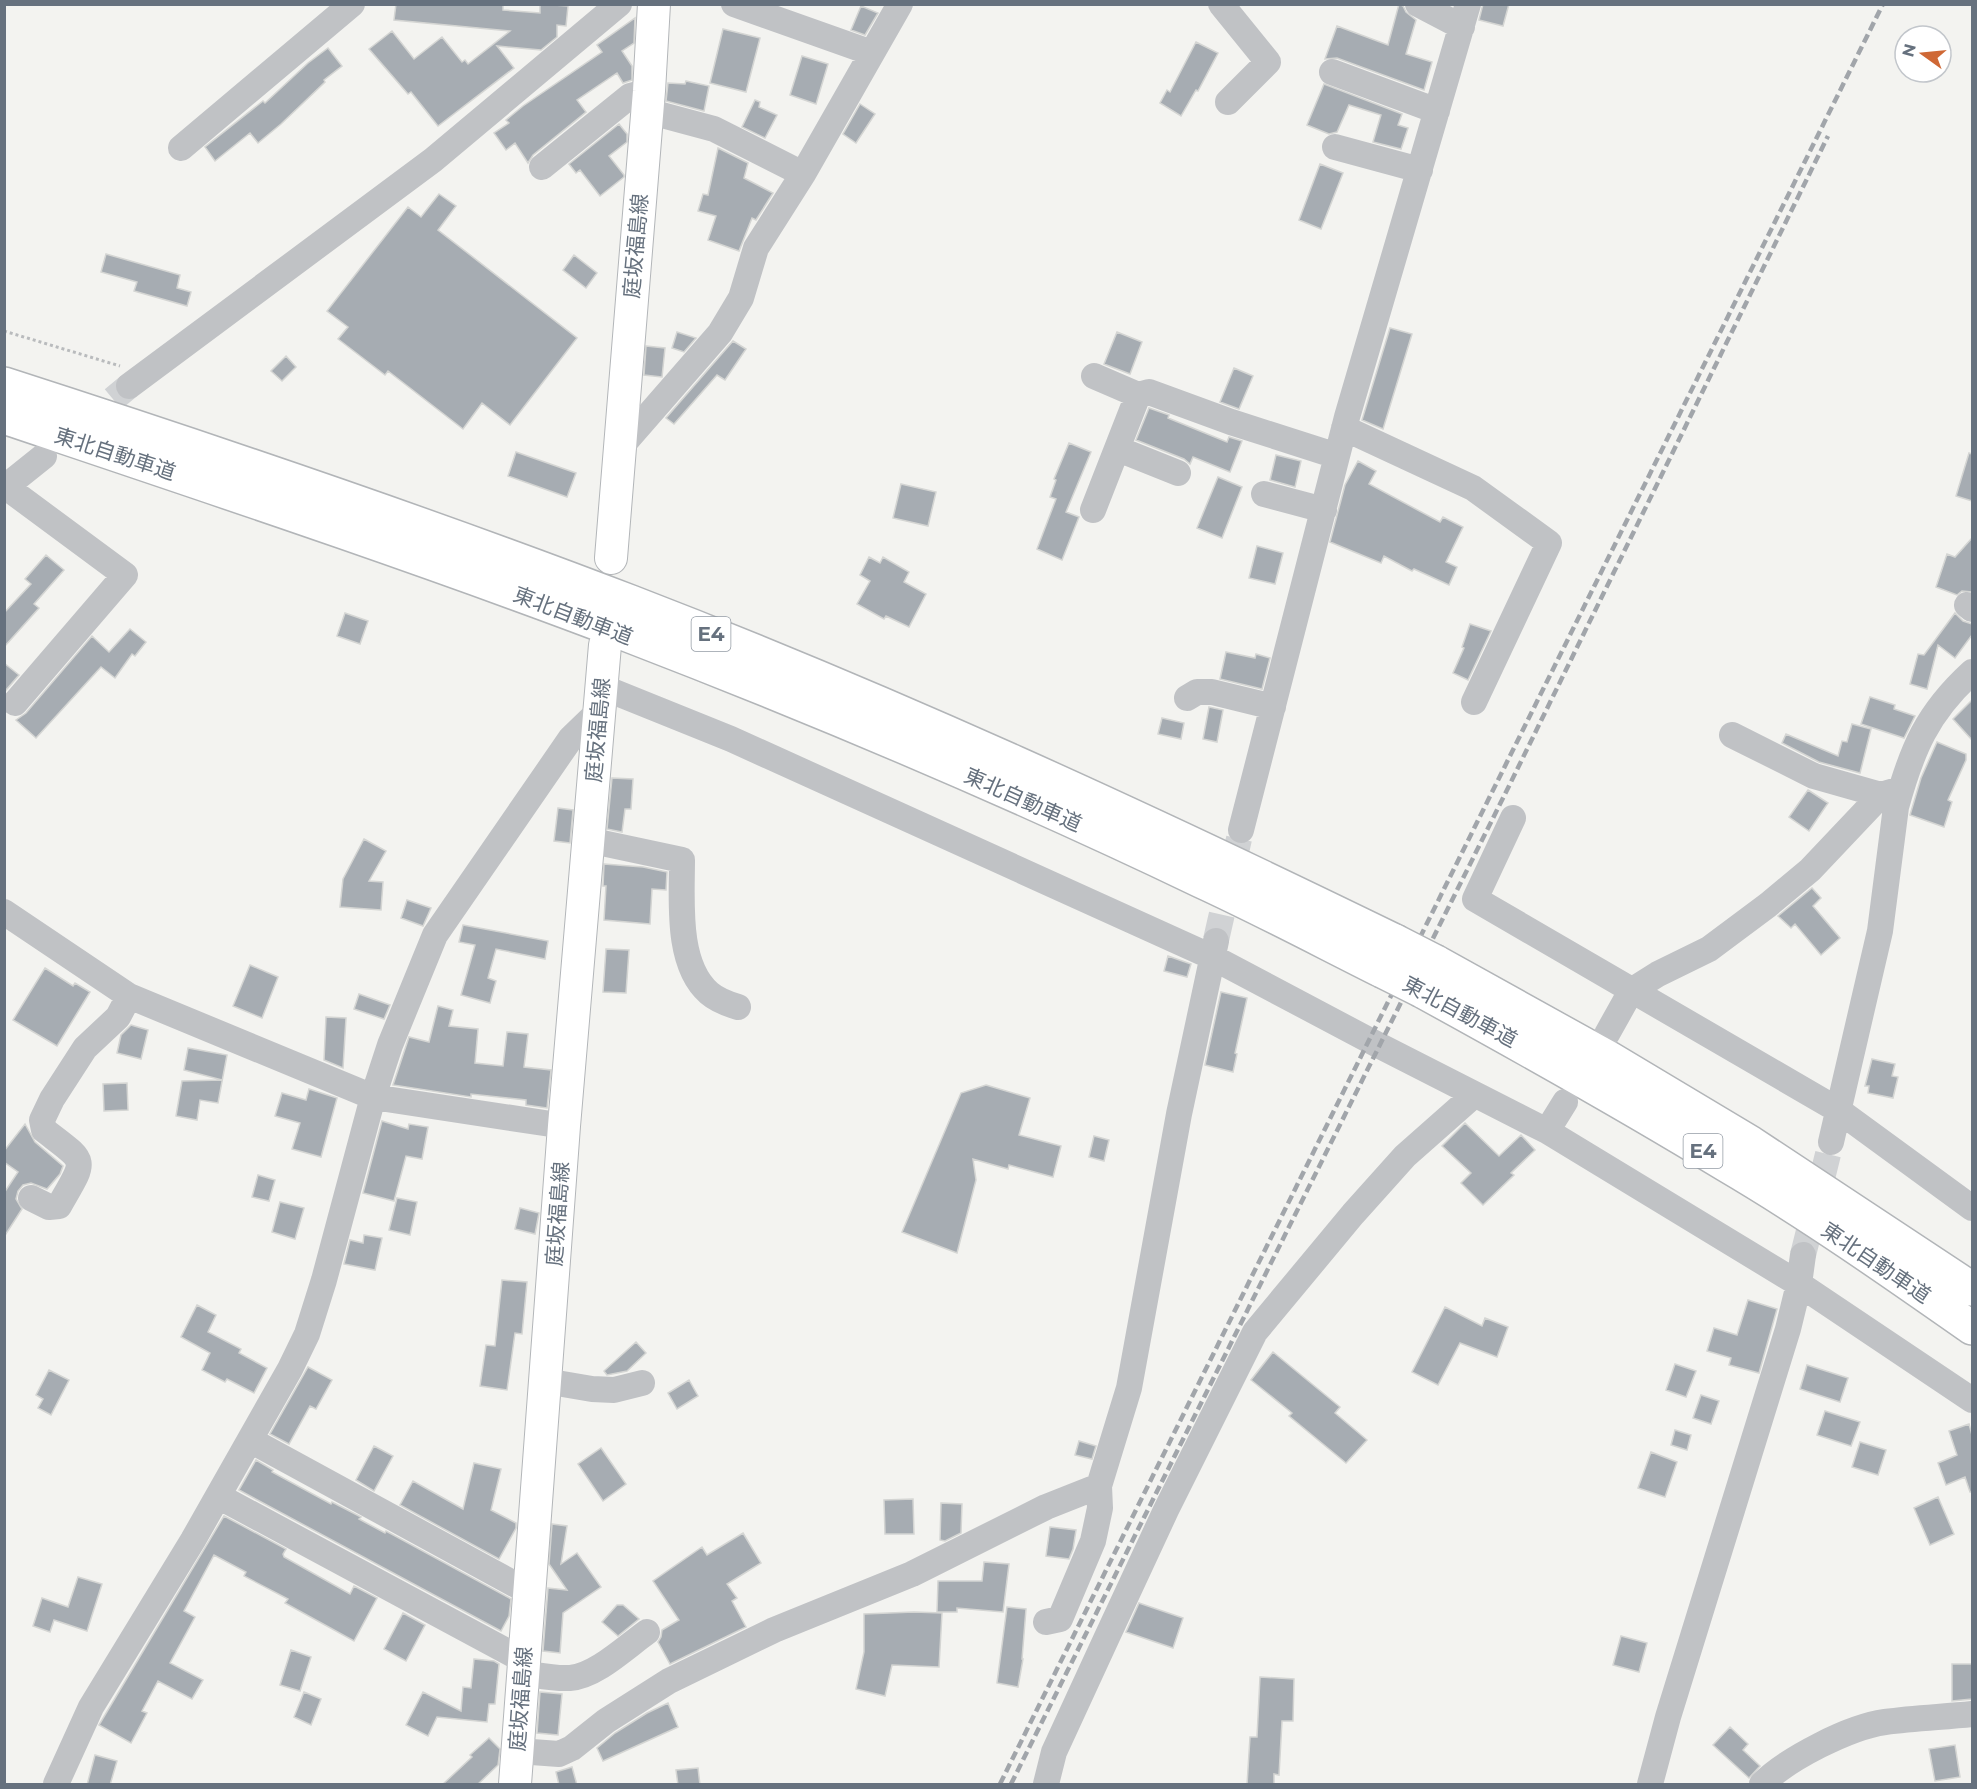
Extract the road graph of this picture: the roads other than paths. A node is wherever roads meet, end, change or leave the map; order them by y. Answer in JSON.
{"nodes":[{"id":1,"x":352,"y":4,"type":"edge"},
{"id":2,"x":619,"y":4,"type":"edge"},
{"id":3,"x":654,"y":4,"type":"edge"},
{"id":4,"x":734,"y":4,"type":"edge"},
{"id":5,"x":900,"y":4,"type":"edge"},
{"id":6,"x":1221,"y":4,"type":"edge"},
{"id":7,"x":1418,"y":4,"type":"edge"},
{"id":8,"x":1465,"y":16,"type":"edge"},
{"id":9,"x":872,"y":53,"type":"junction"},
{"id":10,"x":1332,"y":72,"type":"dead end"},
{"id":11,"x":648,"y":101,"type":"junction"},
{"id":12,"x":1228,"y":102,"type":"dead end"},
{"id":13,"x":1437,"y":111,"type":"junction"},
{"id":14,"x":1335,"y":147,"type":"dead end"},
{"id":15,"x":182,"y":148,"type":"dead end"},
{"id":16,"x":542,"y":167,"type":"dead end"},
{"id":17,"x":1420,"y":170,"type":"junction"},
{"id":18,"x":803,"y":174,"type":"junction"},
{"id":19,"x":1094,"y":376,"type":"dead end"},
{"id":20,"x":134,"y":382,"type":"tunnel mouth"},
{"id":21,"x":4,"y":384,"type":"edge"},
{"id":22,"x":1138,"y":395,"type":"junction"},
{"id":23,"x":4,"y":417,"type":"edge"},
{"id":24,"x":1344,"y":428,"type":"junction"},
{"id":25,"x":619,"y":449,"type":"junction"},
{"id":26,"x":1118,"y":449,"type":"junction"},
{"id":27,"x":44,"y":456,"type":"dead end"},
{"id":28,"x":1337,"y":456,"type":"junction"},
{"id":29,"x":1178,"y":473,"type":"dead end"},
{"id":30,"x":9,"y":480,"type":"edge"},
{"id":31,"x":1264,"y":494,"type":"dead end"},
{"id":32,"x":1093,"y":510,"type":"dead end"},
{"id":33,"x":1324,"y":510,"type":"junction"},
{"id":34,"x":611,"y":558,"type":"dead end"},
{"id":35,"x":605,"y":645,"type":"dead end"},
{"id":36,"x":1972,"y":672,"type":"edge"},
{"id":37,"x":602,"y":698,"type":"junction"},
{"id":38,"x":1187,"y":698,"type":"dead end"},
{"id":39,"x":1474,"y":702,"type":"dead end"},
{"id":40,"x":15,"y":703,"type":"dead end"},
{"id":41,"x":1273,"y":707,"type":"junction"},
{"id":42,"x":1732,"y":735,"type":"dead end"},
{"id":43,"x":1891,"y":792,"type":"junction"},
{"id":44,"x":1513,"y":818,"type":"dead end"},
{"id":45,"x":1241,"y":830,"type":"tunnel mouth"},
{"id":46,"x":588,"y":840,"type":"junction"},
{"id":47,"x":4,"y":912,"type":"edge"},
{"id":48,"x":1214,"y":949,"type":"junction"},
{"id":49,"x":1631,"y":991,"type":"junction"},
{"id":50,"x":129,"y":996,"type":"junction"},
{"id":51,"x":738,"y":1007,"type":"dead end"},
{"id":52,"x":1607,"y":1034,"type":"dead end"},
{"id":53,"x":1474,"y":1095,"type":"junction"},
{"id":54,"x":372,"y":1097,"type":"junction"},
{"id":55,"x":1565,"y":1102,"type":"dead end"},
{"id":56,"x":1838,"y":1110,"type":"junction"},
{"id":57,"x":564,"y":1126,"type":"junction"},
{"id":58,"x":1547,"y":1131,"type":"junction"},
{"id":59,"x":1831,"y":1142,"type":"tunnel mouth"},
{"id":60,"x":31,"y":1198,"type":"dead end"},
{"id":61,"x":1972,"y":1208,"type":"edge"},
{"id":62,"x":1803,"y":1254,"type":"tunnel mouth"},
{"id":63,"x":1799,"y":1284,"type":"junction"},
{"id":64,"x":1972,"y":1289,"type":"edge"},
{"id":65,"x":1972,"y":1328,"type":"edge"},
{"id":66,"x":545,"y":1381,"type":"junction"},
{"id":67,"x":642,"y":1383,"type":"dead end"},
{"id":68,"x":1972,"y":1400,"type":"edge"},
{"id":69,"x":250,"y":1440,"type":"junction"},
{"id":70,"x":1099,"y":1486,"type":"junction"},
{"id":71,"x":218,"y":1496,"type":"junction"},
{"id":72,"x":530,"y":1592,"type":"junction"},
{"id":73,"x":1046,"y":1622,"type":"dead end"},
{"id":74,"x":647,"y":1632,"type":"dead end"},
{"id":75,"x":523,"y":1667,"type":"junction"},
{"id":76,"x":1972,"y":1714,"type":"edge"},
{"id":77,"x":518,"y":1751,"type":"junction"},
{"id":78,"x":56,"y":1785,"type":"edge"},
{"id":79,"x":515,"y":1785,"type":"edge"},
{"id":80,"x":1046,"y":1785,"type":"edge"},
{"id":81,"x":1650,"y":1785,"type":"edge"},
{"id":82,"x":1762,"y":1785,"type":"edge"}],
"edges":[{"from":1,"to":15,"type":"street"},
{"from":2,"to":20,"type":"street"},
{"from":3,"to":11,"type":"main road","name":"庭坂福島線"},
{"from":4,"to":9,"type":"street"},
{"from":5,"to":9,"type":"street"},
{"from":6,"to":12,"type":"street"},
{"from":7,"to":8,"type":"street"},
{"from":8,"to":13,"type":"street"},
{"from":9,"to":18,"type":"street"},
{"from":10,"to":13,"type":"street"},
{"from":11,"to":16,"type":"street"},
{"from":11,"to":18,"type":"street"},
{"from":11,"to":25,"type":"main road","name":"庭坂福島線"},
{"from":13,"to":17,"type":"street"},
{"from":14,"to":17,"type":"street"},
{"from":17,"to":24,"type":"street"},
{"from":18,"to":25,"type":"street"},
{"from":19,"to":22,"type":"street"},
{"from":21,"to":64,"type":"highway","name":"東北自動車道","number":"E4","bridge":true},
{"from":22,"to":26,"type":"street"},
{"from":22,"to":28,"type":"street"},
{"from":23,"to":65,"type":"highway","name":"東北自動車道","number":"E4","bridge":true},
{"from":24,"to":28,"type":"street"},
{"from":24,"to":39,"type":"street"},
{"from":25,"to":34,"type":"main road","name":"庭坂福島線"},
{"from":26,"to":29,"type":"street"},
{"from":26,"to":32,"type":"street"},
{"from":27,"to":30,"type":"street"},
{"from":28,"to":33,"type":"street"},
{"from":30,"to":40,"type":"street"},
{"from":31,"to":33,"type":"street"},
{"from":33,"to":41,"type":"street"},
{"from":35,"to":37,"type":"main road","name":"庭坂福島線"},
{"from":36,"to":43,"type":"street"},
{"from":37,"to":46,"type":"main road","name":"庭坂福島線"},
{"from":37,"to":48,"type":"street"},
{"from":37,"to":54,"type":"street"},
{"from":38,"to":41,"type":"street"},
{"from":41,"to":45,"type":"street"},
{"from":42,"to":43,"type":"street"},
{"from":43,"to":49,"type":"street"},
{"from":43,"to":56,"type":"street"},
{"from":44,"to":49,"type":"street"},
{"from":46,"to":51,"type":"street"},
{"from":46,"to":57,"type":"main road","name":"庭坂福島線"},
{"from":47,"to":50,"type":"street"},
{"from":48,"to":53,"type":"street"},
{"from":48,"to":70,"type":"street"},
{"from":49,"to":52,"type":"street"},
{"from":49,"to":56,"type":"street"},
{"from":50,"to":54,"type":"street"},
{"from":50,"to":60,"type":"street"},
{"from":53,"to":58,"type":"street"},
{"from":53,"to":80,"type":"street"},
{"from":54,"to":57,"type":"street"},
{"from":54,"to":69,"type":"street"},
{"from":55,"to":58,"type":"street"},
{"from":56,"to":59,"type":"street"},
{"from":56,"to":61,"type":"street"},
{"from":57,"to":66,"type":"main road","name":"庭坂福島線"},
{"from":58,"to":63,"type":"street"},
{"from":62,"to":63,"type":"street"},
{"from":63,"to":68,"type":"street"},
{"from":63,"to":81,"type":"street"},
{"from":66,"to":67,"type":"street"},
{"from":66,"to":72,"type":"main road","name":"庭坂福島線"},
{"from":69,"to":71,"type":"street"},
{"from":69,"to":72,"type":"street"},
{"from":70,"to":73,"type":"street"},
{"from":70,"to":77,"type":"street"},
{"from":71,"to":75,"type":"street"},
{"from":71,"to":78,"type":"street"},
{"from":72,"to":75,"type":"main road","name":"庭坂福島線"},
{"from":74,"to":75,"type":"street"},
{"from":75,"to":77,"type":"main road","name":"庭坂福島線"},
{"from":76,"to":82,"type":"street"},
{"from":77,"to":79,"type":"main road","name":"庭坂福島線"}]}
